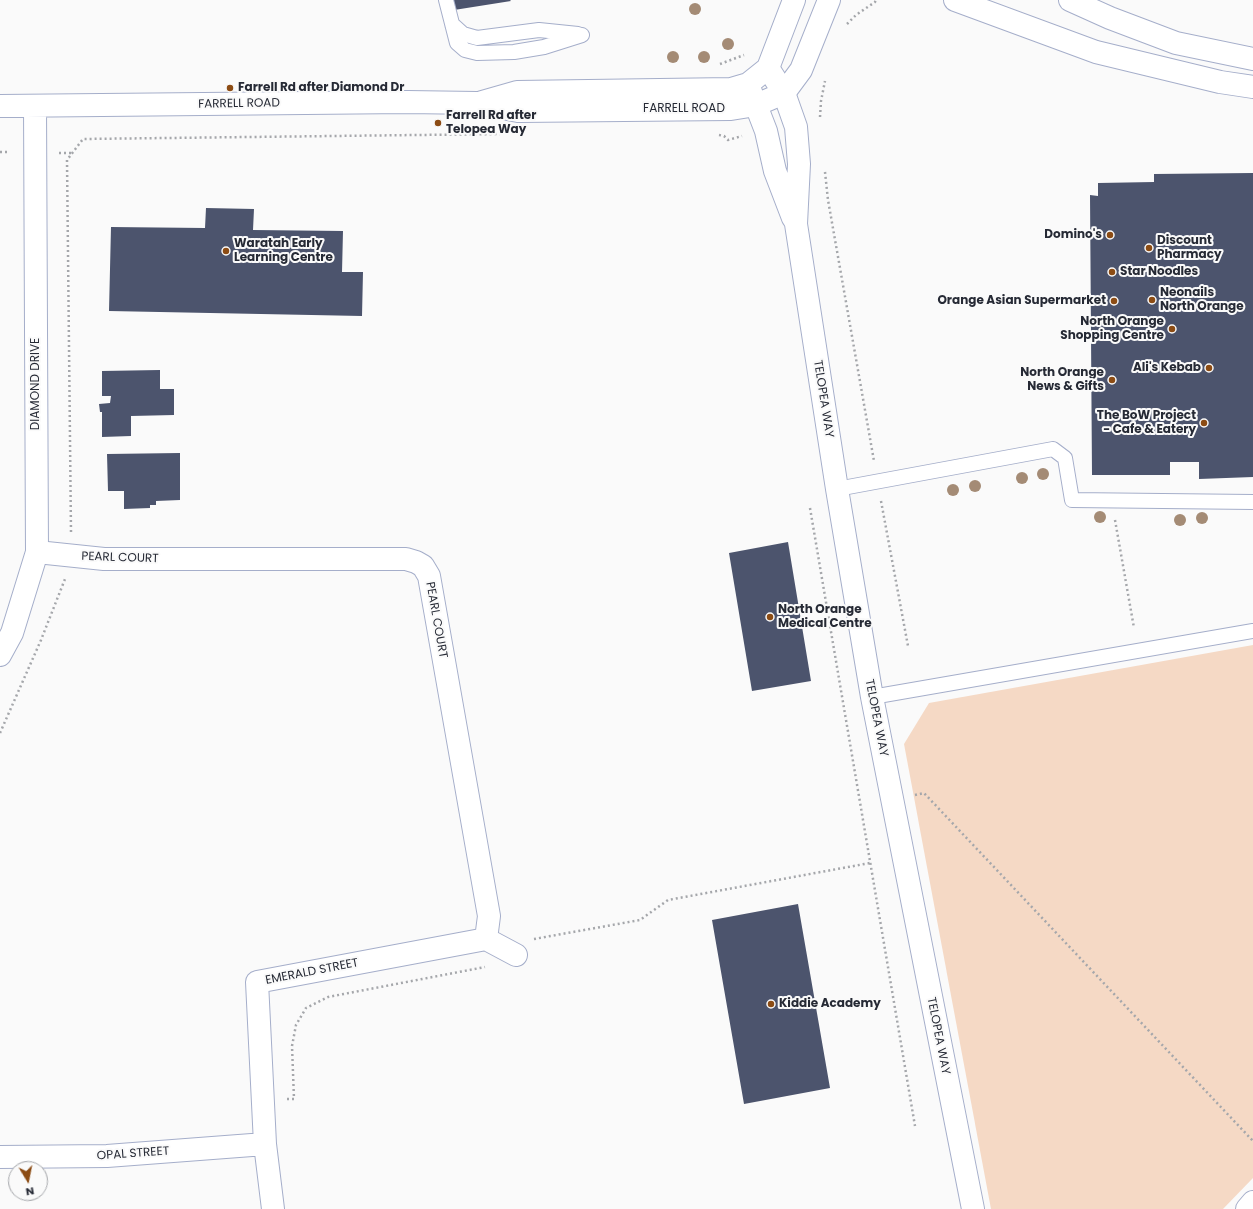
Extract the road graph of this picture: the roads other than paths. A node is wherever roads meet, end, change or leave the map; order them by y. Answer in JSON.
{"nodes":[{"id":1,"x":446,"y":0,"type":"edge"},
{"id":2,"x":794,"y":0,"type":"edge"},
{"id":3,"x":829,"y":0,"type":"edge"},
{"id":4,"x":955,"y":0,"type":"edge"},
{"id":5,"x":1070,"y":0,"type":"edge"},
{"id":6,"x":582,"y":35,"type":"dead end"},
{"id":7,"x":1253,"y":59,"type":"edge"},
{"id":8,"x":768,"y":68,"type":"junction"},
{"id":9,"x":748,"y":84,"type":"junction"},
{"id":10,"x":1253,"y":87,"type":"edge"},
{"id":11,"x":784,"y":93,"type":"junction"},
{"id":12,"x":478,"y":103,"type":"junction"},
{"id":13,"x":756,"y":105,"type":"junction"},
{"id":14,"x":0,"y":106,"type":"edge"},
{"id":15,"x":35,"y":106,"type":"junction"},
{"id":16,"x":796,"y":224,"type":"junction"},
{"id":17,"x":837,"y":489,"type":"junction"},
{"id":18,"x":1253,"y":502,"type":"edge"},
{"id":19,"x":36,"y":552,"type":"junction"},
{"id":20,"x":1253,"y":631,"type":"edge"},
{"id":21,"x":0,"y":655,"type":"edge"},
{"id":22,"x":872,"y":697,"type":"junction"},
{"id":23,"x":486,"y":939,"type":"junction"},
{"id":24,"x":511,"y":953,"type":"road end"},
{"id":25,"x":265,"y":1144,"type":"junction"},
{"id":26,"x":0,"y":1157,"type":"edge"},
{"id":27,"x":1253,"y":1202,"type":"edge"},
{"id":28,"x":273,"y":1209,"type":"edge"},
{"id":29,"x":973,"y":1209,"type":"edge"},
{"id":30,"x":1247,"y":1209,"type":"edge"}],
"edges":[{"from":1,"to":6,"type":"lane"},
{"from":2,"to":8,"type":"street"},
{"from":3,"to":11,"type":"street"},
{"from":4,"to":10,"type":"street"},
{"from":5,"to":7,"type":"street"},
{"from":8,"to":9,"type":"street","name":"FARRELL ROAD"},
{"from":8,"to":11,"type":"street","name":"TELOPEA WAY"},
{"from":9,"to":12,"type":"street","name":"FARRELL ROAD"},
{"from":9,"to":13,"type":"street","name":"TELOPEA WAY"},
{"from":11,"to":13,"type":"street","name":"FARRELL ROAD"},
{"from":11,"to":16,"type":"street","name":"TELOPEA WAY"},
{"from":12,"to":13,"type":"street","name":"FARRELL ROAD"},
{"from":12,"to":15,"type":"street","name":"FARRELL ROAD"},
{"from":13,"to":16,"type":"street","name":"TELOPEA WAY"},
{"from":14,"to":15,"type":"street","name":"FARRELL ROAD"},
{"from":15,"to":19,"type":"street","name":"DIAMOND DRIVE"},
{"from":16,"to":17,"type":"street","name":"TELOPEA WAY"},
{"from":17,"to":18,"type":"lane"},
{"from":17,"to":22,"type":"street","name":"TELOPEA WAY"},
{"from":19,"to":21,"type":"street","name":"DIAMOND DRIVE"},
{"from":19,"to":23,"type":"street","name":"PEARL COURT"},
{"from":20,"to":22,"type":"lane"},
{"from":22,"to":29,"type":"street","name":"TELOPEA WAY"},
{"from":23,"to":24,"type":"street"},
{"from":23,"to":25,"type":"street","name":"EMERALD STREET"},
{"from":25,"to":26,"type":"street","name":"OPAL STREET"},
{"from":25,"to":28,"type":"street","name":"EMERALD STREET"},
{"from":27,"to":30,"type":"street"}]}
